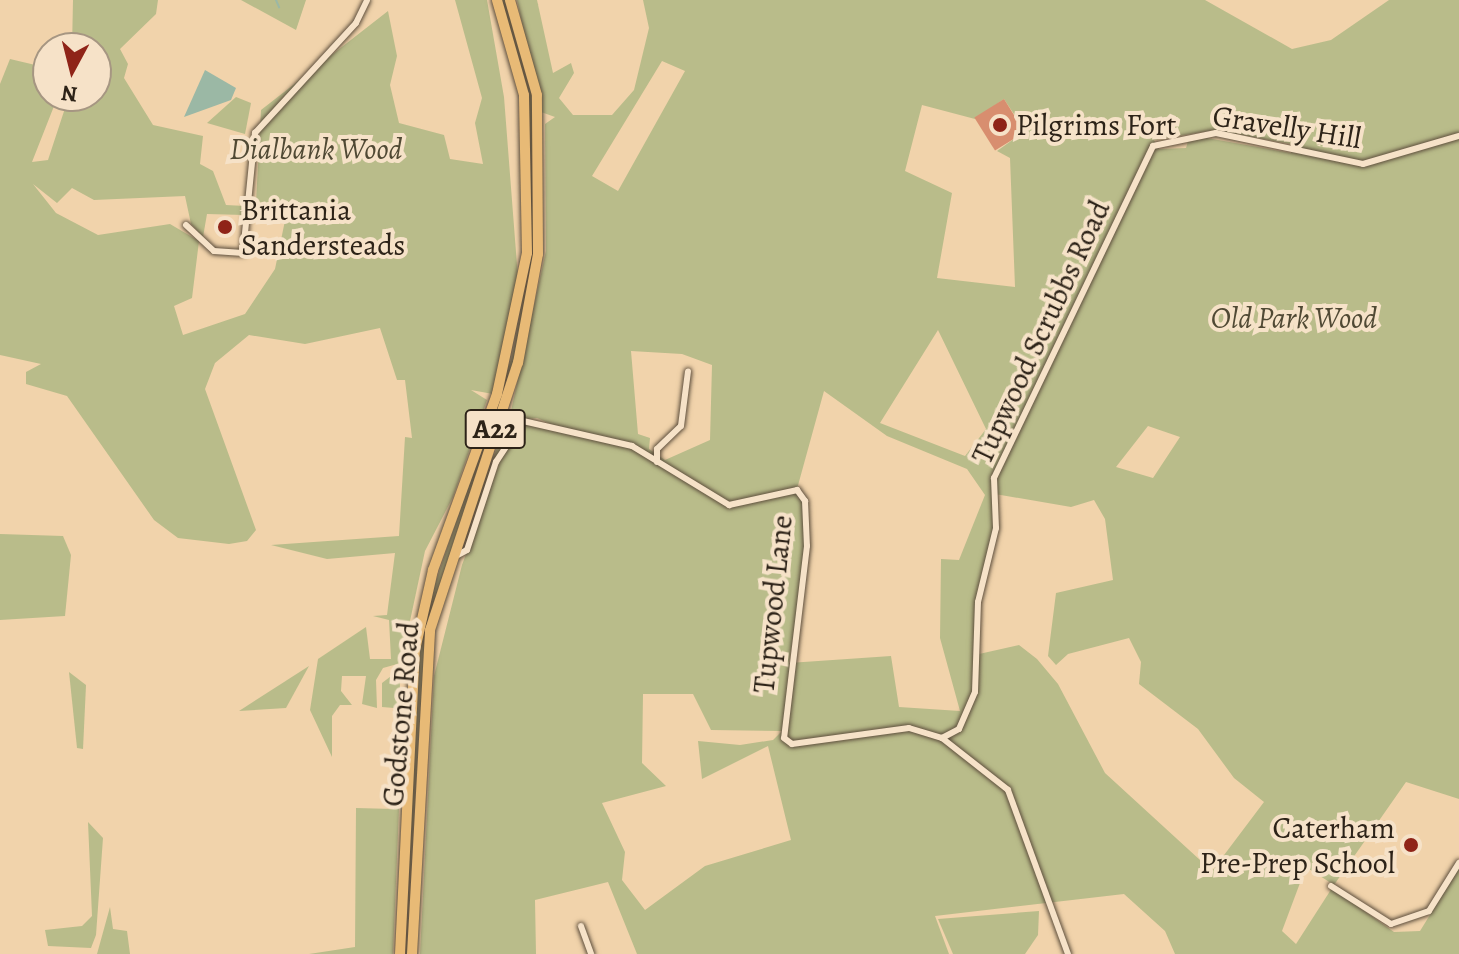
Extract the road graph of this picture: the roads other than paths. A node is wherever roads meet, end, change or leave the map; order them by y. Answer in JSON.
{"nodes":[{"id":1,"x":367,"y":0,"type":"edge"},
{"id":2,"x":497,"y":0,"type":"edge"},
{"id":3,"x":510,"y":0,"type":"edge"},
{"id":4,"x":1459,"y":136,"type":"edge"},
{"id":5,"x":1153,"y":146,"type":"joint"},
{"id":6,"x":186,"y":225,"type":"dead end"},
{"id":7,"x":688,"y":371,"type":"dead end"},
{"id":8,"x":657,"y":462,"type":"junction"},
{"id":9,"x":449,"y":557,"type":"junction"},
{"id":10,"x":959,"y":729,"type":"junction"},
{"id":11,"x":942,"y":738,"type":"junction"},
{"id":12,"x":958,"y":747,"type":"junction"},
{"id":13,"x":1459,"y":863,"type":"edge"},
{"id":14,"x":1331,"y":886,"type":"dead end"},
{"id":15,"x":581,"y":926,"type":"dead end"},
{"id":16,"x":400,"y":954,"type":"edge"},
{"id":17,"x":412,"y":954,"type":"edge"},
{"id":18,"x":591,"y":954,"type":"edge"},
{"id":19,"x":1068,"y":954,"type":"edge"}],
"edges":[{"from":1,"to":6,"type":"street"},
{"from":2,"to":16,"type":"highway","name":"Godstone Road","number":"A22"},
{"from":3,"to":9,"type":"highway","name":"Godstone Road","number":"A22"},
{"from":4,"to":5,"type":"street","name":"Gravelly Hill"},
{"from":5,"to":10,"type":"street","name":"Tupwood Scrubbs Road"},
{"from":7,"to":8,"type":"street"},
{"from":8,"to":9,"type":"street","name":"Tupwood Lane"},
{"from":8,"to":11,"type":"street","name":"Tupwood Lane"},
{"from":9,"to":17,"type":"highway","name":"Godstone Road","number":"A22"},
{"from":10,"to":11,"type":"street"},
{"from":10,"to":12,"type":"street"},
{"from":11,"to":12,"type":"street","name":"Tupwood Lane"},
{"from":12,"to":19,"type":"street","name":"Tupwood Lane"},
{"from":13,"to":14,"type":"street"},
{"from":15,"to":18,"type":"street"}]}
